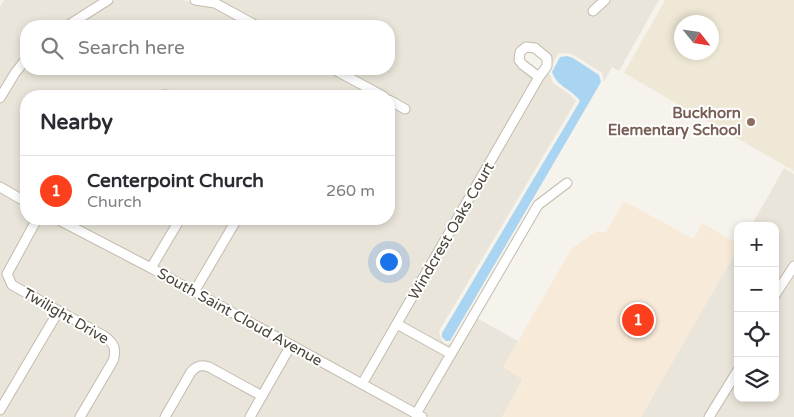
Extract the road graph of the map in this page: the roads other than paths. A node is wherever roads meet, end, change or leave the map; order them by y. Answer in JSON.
{"nodes":[{"id":1,"x":108,"y":0,"type":"edge"},
{"id":2,"x":195,"y":0,"type":"edge"},
{"id":3,"x":605,"y":0,"type":"edge"},
{"id":4,"x":593,"y":11,"type":"dead end"},
{"id":5,"x":76,"y":20,"type":"edge"},
{"id":6,"x":245,"y":20,"type":"edge"},
{"id":7,"x":20,"y":67,"type":"edge"},
{"id":8,"x":344,"y":75,"type":"edge"},
{"id":9,"x":539,"y":77,"type":"dead end"},
{"id":10,"x":372,"y":90,"type":"edge"},
{"id":11,"x":0,"y":98,"type":"edge"},
{"id":12,"x":395,"y":103,"type":"edge"},
{"id":13,"x":405,"y":109,"type":"dead end"},
{"id":14,"x":567,"y":184,"type":"dead end"},
{"id":15,"x":0,"y":187,"type":"edge"},
{"id":16,"x":20,"y":199,"type":"edge"},
{"id":17,"x":34,"y":225,"type":"edge"},
{"id":18,"x":69,"y":225,"type":"edge"},
{"id":19,"x":176,"y":225,"type":"edge"},
{"id":20,"x":233,"y":225,"type":"edge"},
{"id":21,"x":794,"y":266,"type":"edge"},
{"id":22,"x":151,"y":268,"type":"junction"},
{"id":23,"x":779,"y":289,"type":"edge"},
{"id":24,"x":194,"y":292,"type":"junction"},
{"id":25,"x":58,"y":312,"type":"junction"},
{"id":26,"x":397,"y":324,"type":"junction"},
{"id":27,"x":291,"y":345,"type":"junction"},
{"id":28,"x":451,"y":354,"type":"junction"},
{"id":29,"x":734,"y":376,"type":"edge"},
{"id":30,"x":362,"y":384,"type":"junction"},
{"id":31,"x":262,"y":396,"type":"junction"},
{"id":32,"x":0,"y":410,"type":"edge"},
{"id":33,"x":419,"y":416,"type":"edge"},
{"id":34,"x":80,"y":417,"type":"edge"},
{"id":35,"x":165,"y":417,"type":"edge"},
{"id":36,"x":250,"y":417,"type":"edge"},
{"id":37,"x":709,"y":417,"type":"edge"}],
"edges":[{"from":1,"to":5,"type":"street"},
{"from":2,"to":6,"type":"street"},
{"from":3,"to":4,"type":"street"},
{"from":7,"to":11,"type":"street"},
{"from":8,"to":10,"type":"street"},
{"from":9,"to":26,"type":"street","name":"Windcrest Oaks Court"},
{"from":12,"to":13,"type":"street"},
{"from":14,"to":28,"type":"street"},
{"from":15,"to":16,"type":"street"},
{"from":17,"to":25,"type":"street","name":"Twilight Drive"},
{"from":18,"to":22,"type":"street","name":"South Saint Cloud Avenue"},
{"from":19,"to":22,"type":"street"},
{"from":20,"to":24,"type":"street"},
{"from":21,"to":23,"type":"street"},
{"from":22,"to":24,"type":"street","name":"South Saint Cloud Avenue"},
{"from":24,"to":27,"type":"street","name":"South Saint Cloud Avenue"},
{"from":25,"to":32,"type":"street"},
{"from":25,"to":34,"type":"street","name":"Twilight Drive"},
{"from":26,"to":28,"type":"street"},
{"from":26,"to":30,"type":"street","name":"Windcrest Oaks Court"},
{"from":27,"to":30,"type":"street","name":"South Saint Cloud Avenue"},
{"from":27,"to":31,"type":"street"},
{"from":28,"to":33,"type":"street"},
{"from":29,"to":37,"type":"street"},
{"from":30,"to":33,"type":"street","name":"South Saint Cloud Avenue"},
{"from":31,"to":35,"type":"street"},
{"from":31,"to":36,"type":"street"}]}
